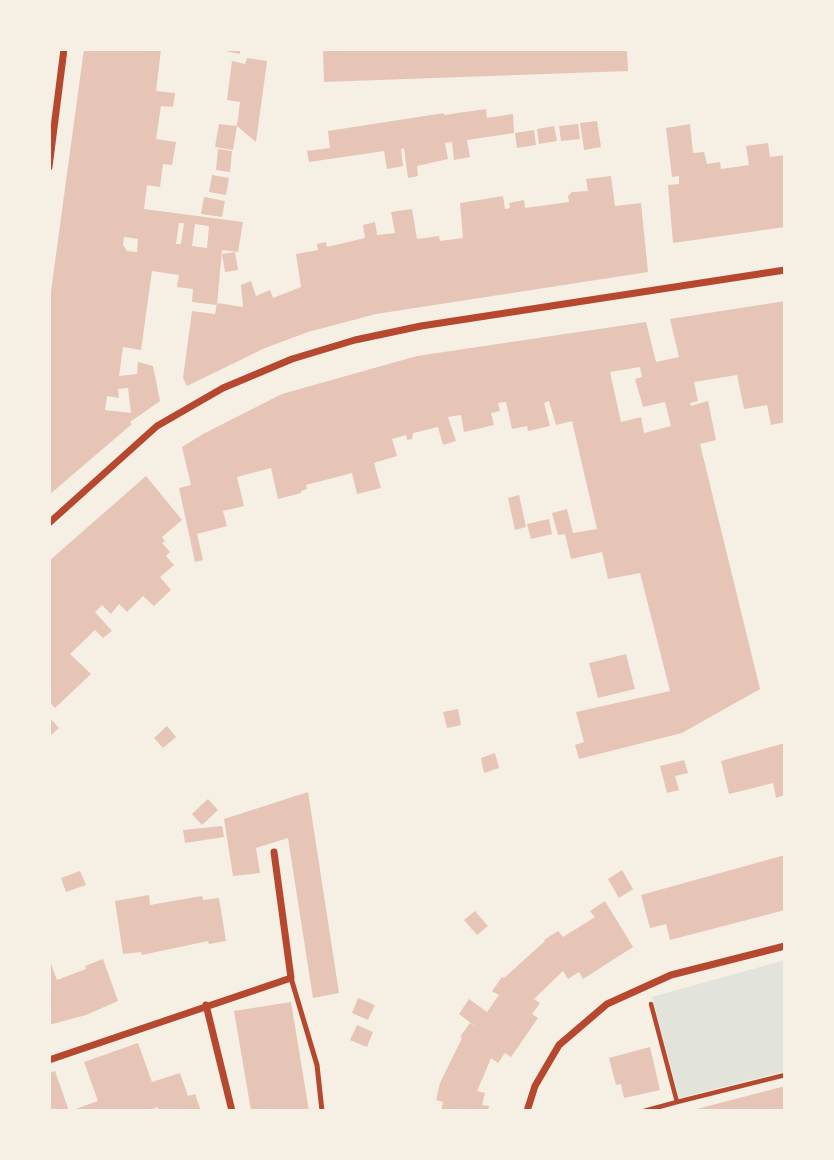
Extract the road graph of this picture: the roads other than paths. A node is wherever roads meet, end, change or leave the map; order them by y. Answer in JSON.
{"nodes":[{"id":1,"x":64,"y":49,"type":"edge"},
{"id":2,"x":49,"y":167,"type":"edge"},
{"id":3,"x":785,"y":270,"type":"edge"},
{"id":4,"x":49,"y":523,"type":"edge"},
{"id":5,"x":274,"y":852,"type":"dead end"},
{"id":6,"x":785,"y":946,"type":"edge"},
{"id":7,"x":291,"y":978,"type":"junction"},
{"id":8,"x":206,"y":1005,"type":"junction"},
{"id":9,"x":49,"y":1060,"type":"edge"},
{"id":10,"x":232,"y":1111,"type":"edge"},
{"id":11,"x":322,"y":1111,"type":"edge"},
{"id":12,"x":527,"y":1111,"type":"edge"}],
"edges":[{"from":1,"to":2,"type":"street"},
{"from":3,"to":4,"type":"street"},
{"from":5,"to":7,"type":"street"},
{"from":6,"to":12,"type":"street"},
{"from":7,"to":8,"type":"street"},
{"from":7,"to":11,"type":"lane"},
{"from":8,"to":9,"type":"street"},
{"from":8,"to":10,"type":"street"}]}
